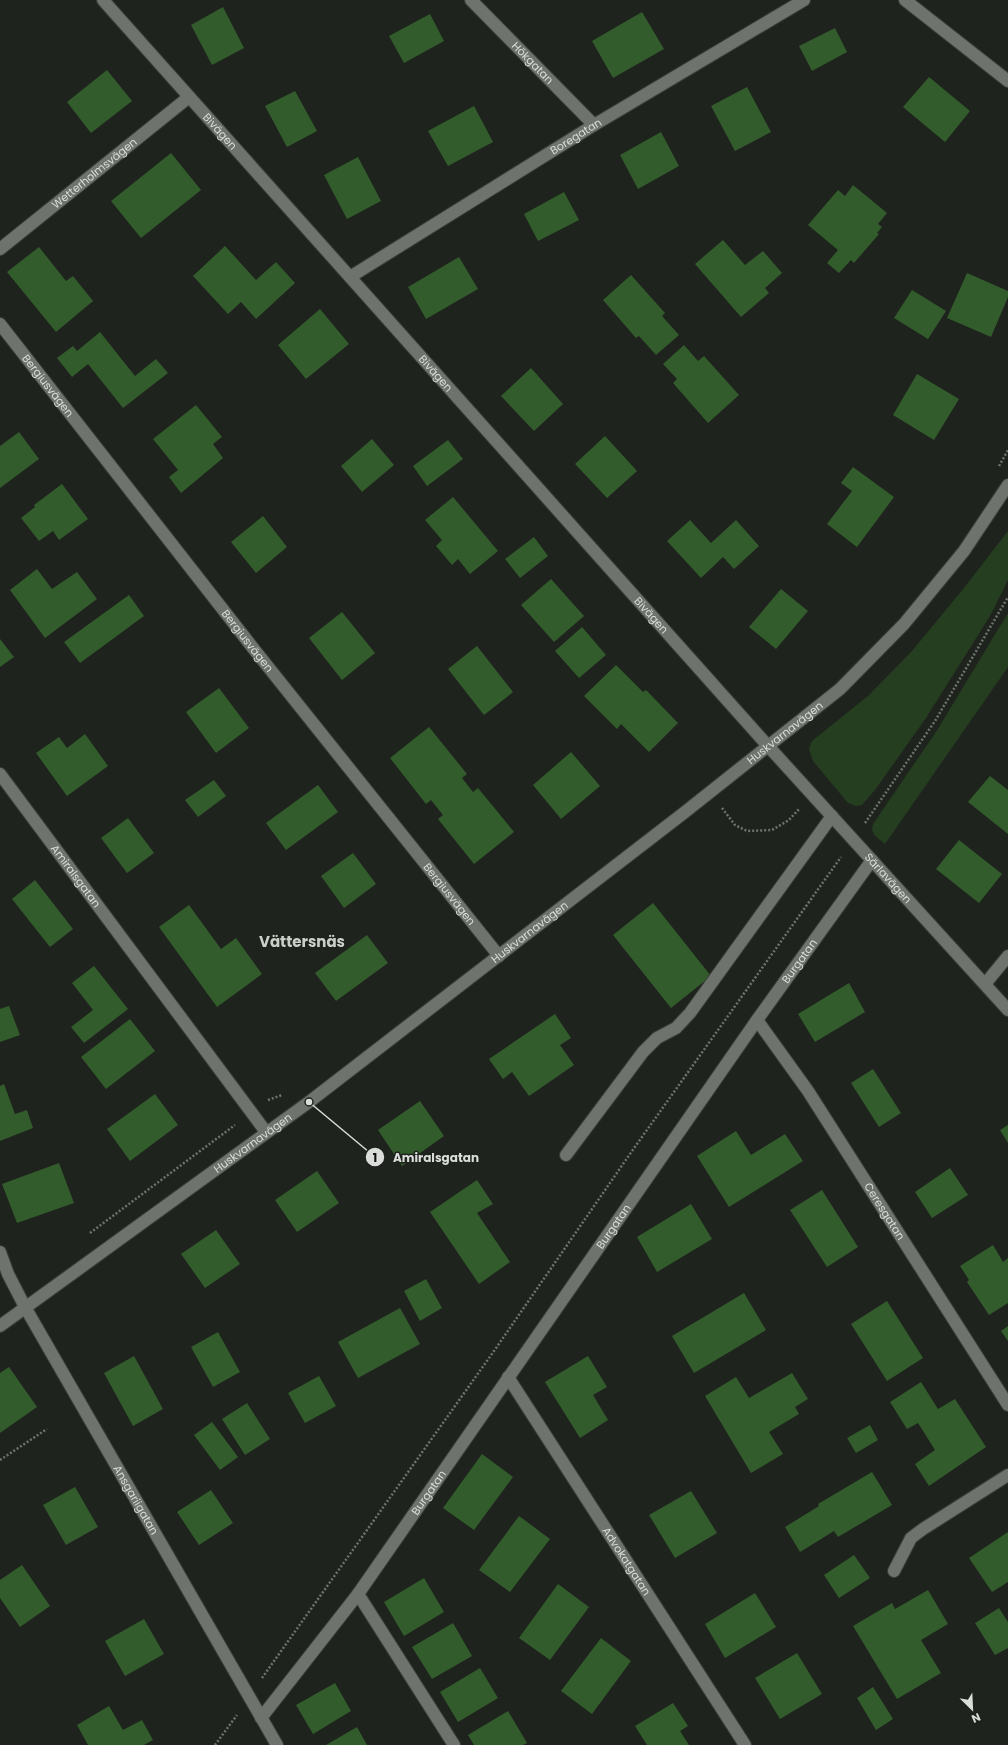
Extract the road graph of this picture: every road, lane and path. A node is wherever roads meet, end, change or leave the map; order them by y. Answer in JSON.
{"nodes":[{"id":1,"x":103,"y":0,"type":"edge"},
{"id":2,"x":470,"y":0,"type":"edge"},
{"id":3,"x":804,"y":0,"type":"edge"},
{"id":4,"x":905,"y":0,"type":"edge"},
{"id":5,"x":1008,"y":81,"type":"edge"},
{"id":6,"x":190,"y":97,"type":"junction"},
{"id":7,"x":594,"y":125,"type":"junction"},
{"id":8,"x":0,"y":249,"type":"edge"},
{"id":9,"x":350,"y":277,"type":"junction"},
{"id":10,"x":0,"y":324,"type":"edge"},
{"id":11,"x":1008,"y":450,"type":"edge"},
{"id":12,"x":997,"y":469,"type":"dead end"},
{"id":13,"x":1008,"y":485,"type":"edge"},
{"id":14,"x":1008,"y":597,"type":"edge"},
{"id":15,"x":768,"y":746,"type":"junction"},
{"id":16,"x":0,"y":774,"type":"edge"},
{"id":17,"x":795,"y":803,"type":"dead end"},
{"id":18,"x":800,"y":808,"type":"junction"},
{"id":19,"x":716,"y":812,"type":"dead end"},
{"id":20,"x":832,"y":816,"type":"junction"},
{"id":21,"x":821,"y":831,"type":"junction"},
{"id":22,"x":853,"y":839,"type":"junction"},
{"id":23,"x":872,"y":860,"type":"junction"},
{"id":24,"x":499,"y":956,"type":"junction"},
{"id":25,"x":1008,"y":956,"type":"edge"},
{"id":26,"x":985,"y":984,"type":"junction"},
{"id":27,"x":1008,"y":1010,"type":"edge"},
{"id":28,"x":758,"y":1020,"type":"junction"},
{"id":29,"x":288,"y":1094,"type":"dead end"},
{"id":30,"x":252,"y":1112,"type":"junction"},
{"id":31,"x":266,"y":1132,"type":"junction"},
{"id":32,"x":566,"y":1155,"type":"dead end"},
{"id":33,"x":88,"y":1234,"type":"dead end"},
{"id":34,"x":0,"y":1252,"type":"edge"},
{"id":35,"x":25,"y":1308,"type":"junction"},
{"id":36,"x":0,"y":1326,"type":"edge"},
{"id":37,"x":508,"y":1377,"type":"junction"},
{"id":38,"x":1008,"y":1405,"type":"edge"},
{"id":39,"x":47,"y":1429,"type":"dead end"},
{"id":40,"x":0,"y":1460,"type":"edge"},
{"id":41,"x":1008,"y":1474,"type":"edge"},
{"id":42,"x":894,"y":1571,"type":"dead end"},
{"id":43,"x":358,"y":1594,"type":"junction"},
{"id":44,"x":249,"y":1697,"type":"junction"},
{"id":45,"x":261,"y":1718,"type":"junction"},
{"id":46,"x":215,"y":1745,"type":"edge"},
{"id":47,"x":277,"y":1745,"type":"edge"},
{"id":48,"x":454,"y":1745,"type":"edge"},
{"id":49,"x":745,"y":1745,"type":"edge"}],
"edges":[{"from":1,"to":6,"type":"street","name":"Bivägen"},
{"from":2,"to":7,"type":"street","name":"Hökgatan"},
{"from":3,"to":7,"type":"street","name":"Boregatan"},
{"from":4,"to":5,"type":"street"},
{"from":6,"to":8,"type":"street","name":"Wetterholmsvägen"},
{"from":6,"to":9,"type":"street","name":"Bivägen"},
{"from":7,"to":9,"type":"street","name":"Boregatan"},
{"from":9,"to":15,"type":"street","name":"Bivägen"},
{"from":10,"to":24,"type":"street","name":"Bergiusvägen"},
{"from":11,"to":12,"type":"path"},
{"from":13,"to":15,"type":"street","name":"Huskvarnavägen"},
{"from":14,"to":22,"type":"path"},
{"from":15,"to":20,"type":"street","name":"Särlavägen"},
{"from":15,"to":24,"type":"street","name":"Huskvarnavägen"},
{"from":16,"to":30,"type":"street","name":"Amiralsgatan"},
{"from":17,"to":18,"type":"path"},
{"from":18,"to":19,"type":"path"},
{"from":18,"to":21,"type":"path"},
{"from":20,"to":21,"type":"street"},
{"from":20,"to":22,"type":"street","name":"Särlavägen"},
{"from":21,"to":32,"type":"street"},
{"from":22,"to":23,"type":"street","name":"Särlavägen"},
{"from":22,"to":44,"type":"path"},
{"from":23,"to":26,"type":"street","name":"Särlavägen"},
{"from":23,"to":28,"type":"street","name":"Burgatan"},
{"from":24,"to":31,"type":"street","name":"Huskvarnavägen"},
{"from":25,"to":26,"type":"street"},
{"from":26,"to":27,"type":"street","name":"Särlavägen"},
{"from":28,"to":37,"type":"street","name":"Burgatan"},
{"from":28,"to":38,"type":"street","name":"Ceresgatan"},
{"from":29,"to":30,"type":"path"},
{"from":30,"to":31,"type":"street","name":"Amiralsgatan"},
{"from":30,"to":33,"type":"path"},
{"from":31,"to":35,"type":"street","name":"Huskvarnavägen"},
{"from":34,"to":35,"type":"street","name":"Ansgariigatan"},
{"from":35,"to":36,"type":"street","name":"Huskvarnavägen"},
{"from":35,"to":44,"type":"street","name":"Ansgariigatan"},
{"from":37,"to":43,"type":"street","name":"Burgatan"},
{"from":37,"to":49,"type":"street","name":"Advokatgatan"},
{"from":39,"to":40,"type":"path"},
{"from":41,"to":42,"type":"street"},
{"from":43,"to":45,"type":"street","name":"Burgatan"},
{"from":43,"to":48,"type":"street"},
{"from":44,"to":45,"type":"street","name":"Ansgariigatan"},
{"from":44,"to":46,"type":"path"},
{"from":45,"to":47,"type":"street","name":"Ansgariigatan"}]}
